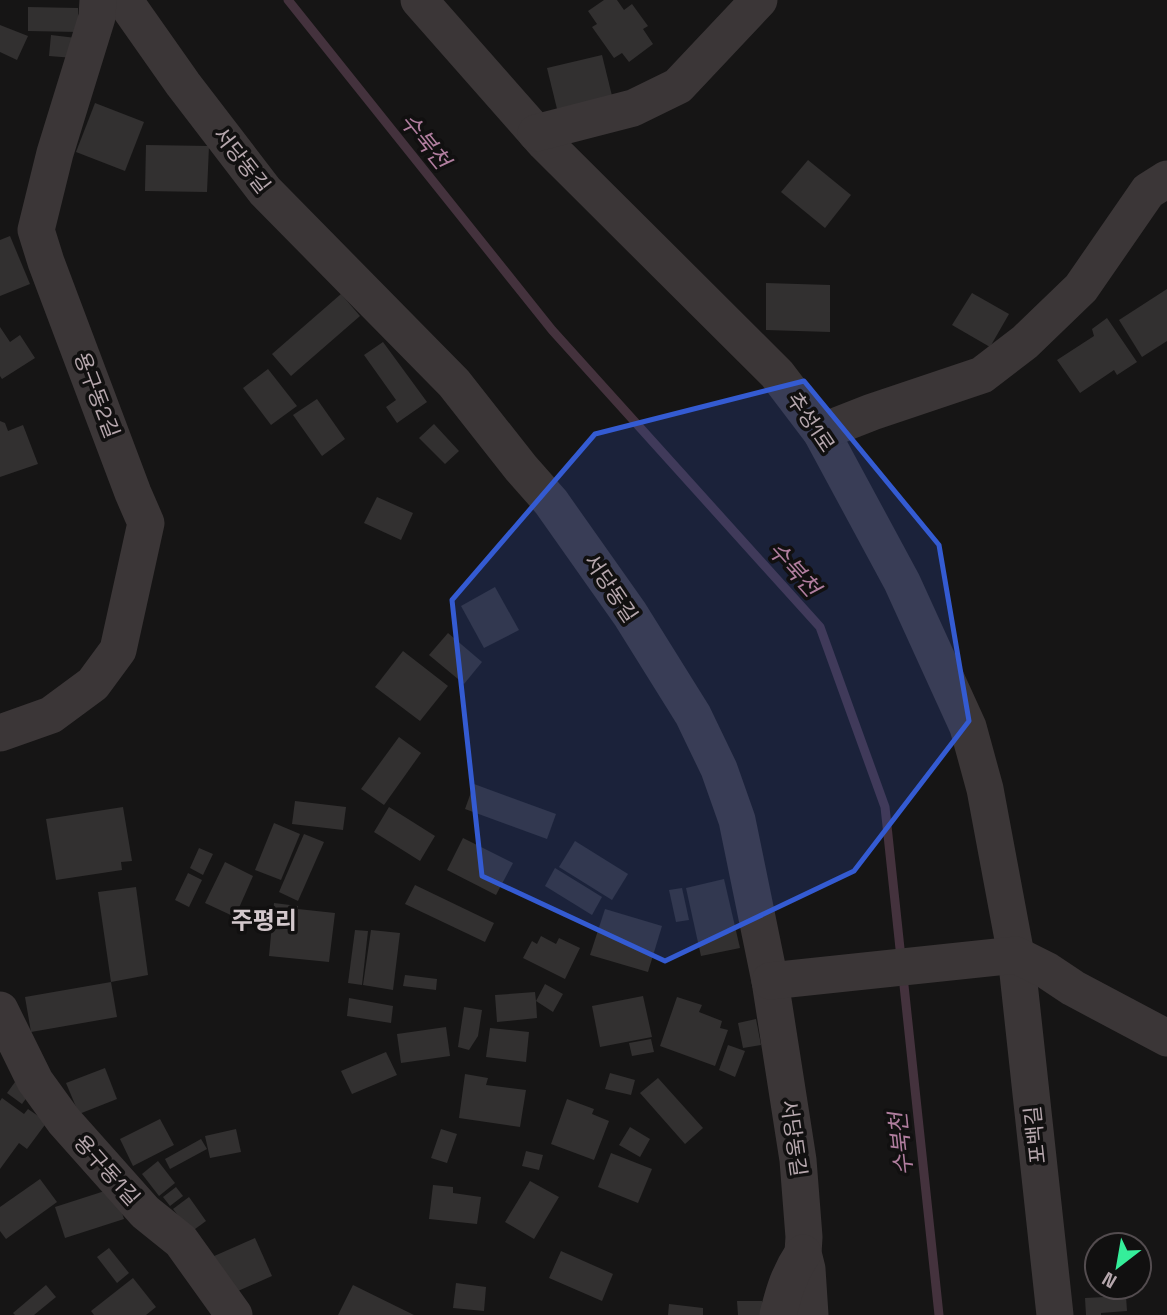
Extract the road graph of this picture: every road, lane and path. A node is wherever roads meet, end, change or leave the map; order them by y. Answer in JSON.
{"nodes":[{"id":1,"x":98,"y":0,"type":"edge"},
{"id":2,"x":124,"y":0,"type":"edge"},
{"id":3,"x":419,"y":0,"type":"edge"},
{"id":4,"x":759,"y":0,"type":"edge"},
{"id":5,"x":536,"y":133,"type":"junction"},
{"id":6,"x":1167,"y":179,"type":"edge"},
{"id":7,"x":821,"y":432,"type":"junction"},
{"id":8,"x":0,"y":733,"type":"edge"},
{"id":9,"x":1005,"y":956,"type":"junction"},
{"id":10,"x":769,"y":981,"type":"junction"},
{"id":11,"x":0,"y":1010,"type":"edge"},
{"id":12,"x":1167,"y":1038,"type":"edge"},
{"id":13,"x":803,"y":1253,"type":"junction"},
{"id":14,"x":234,"y":1315,"type":"edge"},
{"id":15,"x":778,"y":1315,"type":"edge"},
{"id":16,"x":810,"y":1315,"type":"edge"},
{"id":17,"x":1055,"y":1315,"type":"edge"}],
"edges":[{"from":1,"to":8,"type":"street","name":"용구동2길"},
{"from":2,"to":10,"type":"street","name":"서당동길"},
{"from":3,"to":5,"type":"street","name":"추성1로"},
{"from":4,"to":5,"type":"street"},
{"from":5,"to":7,"type":"street","name":"추성1로"},
{"from":6,"to":7,"type":"street"},
{"from":7,"to":9,"type":"street","name":"추성1로"},
{"from":9,"to":10,"type":"street"},
{"from":9,"to":12,"type":"street"},
{"from":9,"to":17,"type":"street","name":"포백길"},
{"from":10,"to":13,"type":"street","name":"서당동길"},
{"from":11,"to":14,"type":"street","name":"용구동1길"},
{"from":13,"to":15,"type":"street"},
{"from":13,"to":16,"type":"street","name":"서당동길"}]}
